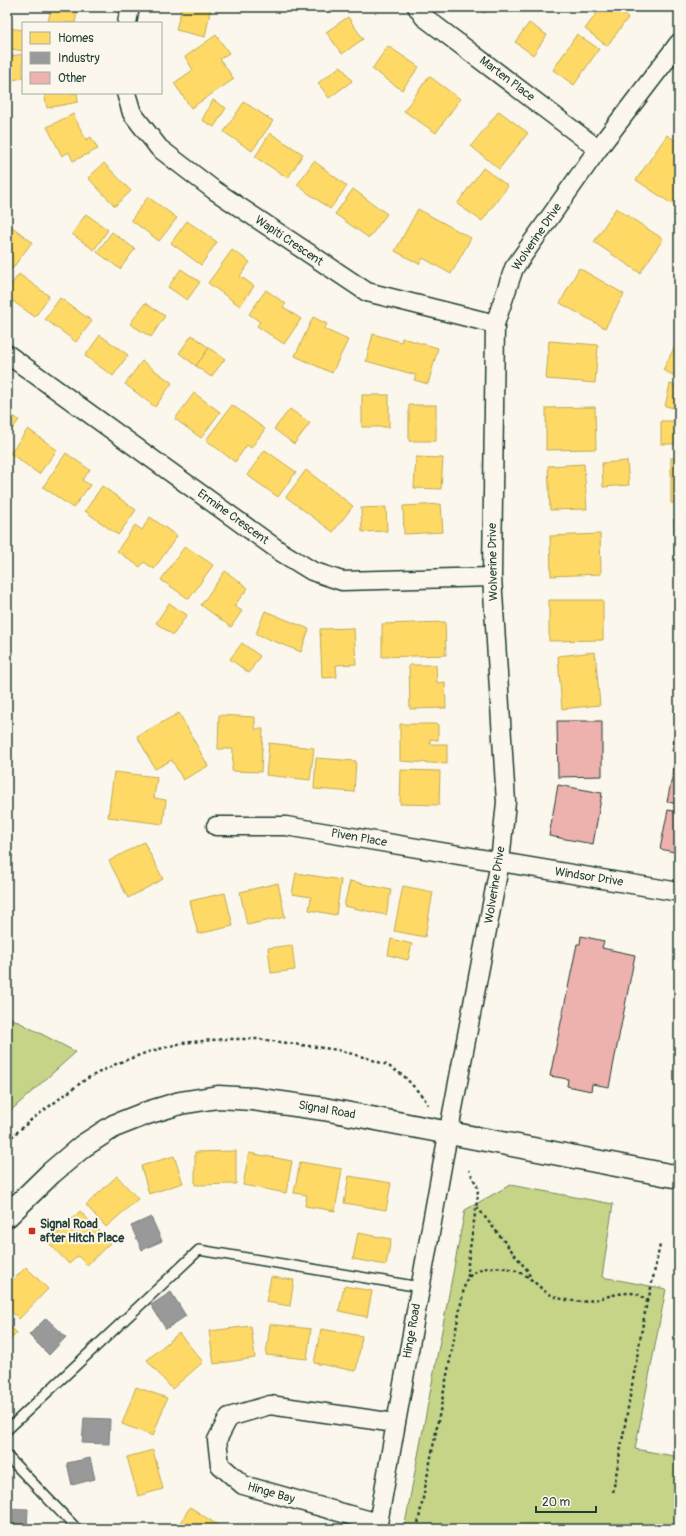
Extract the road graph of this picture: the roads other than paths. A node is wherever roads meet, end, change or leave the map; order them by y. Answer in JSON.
{"nodes":[{"id":1,"x":130,"y":7,"type":"edge"},
{"id":2,"x":417,"y":7,"type":"edge"},
{"id":3,"x":127,"y":22,"type":"edge"},
{"id":4,"x":679,"y":43,"type":"edge"},
{"id":5,"x":126,"y":94,"type":"edge"},
{"id":6,"x":598,"y":149,"type":"junction"},
{"id":7,"x":495,"y":324,"type":"junction"},
{"id":8,"x":7,"y":354,"type":"edge"},
{"id":9,"x":492,"y":578,"type":"junction"},
{"id":10,"x":216,"y":826,"type":"dead end"},
{"id":11,"x":500,"y":862,"type":"junction"},
{"id":12,"x":679,"y":892,"type":"edge"},
{"id":13,"x":449,"y":1133,"type":"junction"},
{"id":14,"x":679,"y":1177,"type":"edge"},
{"id":15,"x":7,"y":1216,"type":"edge"},
{"id":16,"x":420,"y":1287,"type":"junction"},
{"id":17,"x":395,"y":1423,"type":"junction"},
{"id":18,"x":7,"y":1430,"type":"edge"},
{"id":19,"x":7,"y":1456,"type":"edge"},
{"id":20,"x":378,"y":1526,"type":"edge"},
{"id":21,"x":77,"y":1529,"type":"edge"}],
"edges":[{"from":1,"to":3,"type":"street"},
{"from":2,"to":6,"type":"street","name":"Marten Place"},
{"from":4,"to":6,"type":"street","name":"Wolverine Drive"},
{"from":5,"to":7,"type":"street","name":"Wapiti Crescent"},
{"from":6,"to":7,"type":"street","name":"Wolverine Drive"},
{"from":7,"to":9,"type":"street","name":"Wolverine Drive"},
{"from":8,"to":9,"type":"street","name":"Ermine Crescent"},
{"from":9,"to":11,"type":"street","name":"Wolverine Drive"},
{"from":10,"to":11,"type":"street","name":"Piven Place"},
{"from":11,"to":12,"type":"street","name":"Windsor Drive"},
{"from":11,"to":13,"type":"street","name":"Wolverine Drive"},
{"from":13,"to":14,"type":"street","name":"Signal Road"},
{"from":13,"to":15,"type":"street","name":"Signal Road"},
{"from":13,"to":16,"type":"street","name":"Hinge Road"},
{"from":16,"to":17,"type":"street","name":"Hinge Road"},
{"from":16,"to":18,"type":"lane"},
{"from":17,"to":20,"type":"street","name":"Hinge Road"},
{"from":17,"to":20,"type":"street","name":"Hinge Bay"},
{"from":19,"to":21,"type":"lane"}]}
